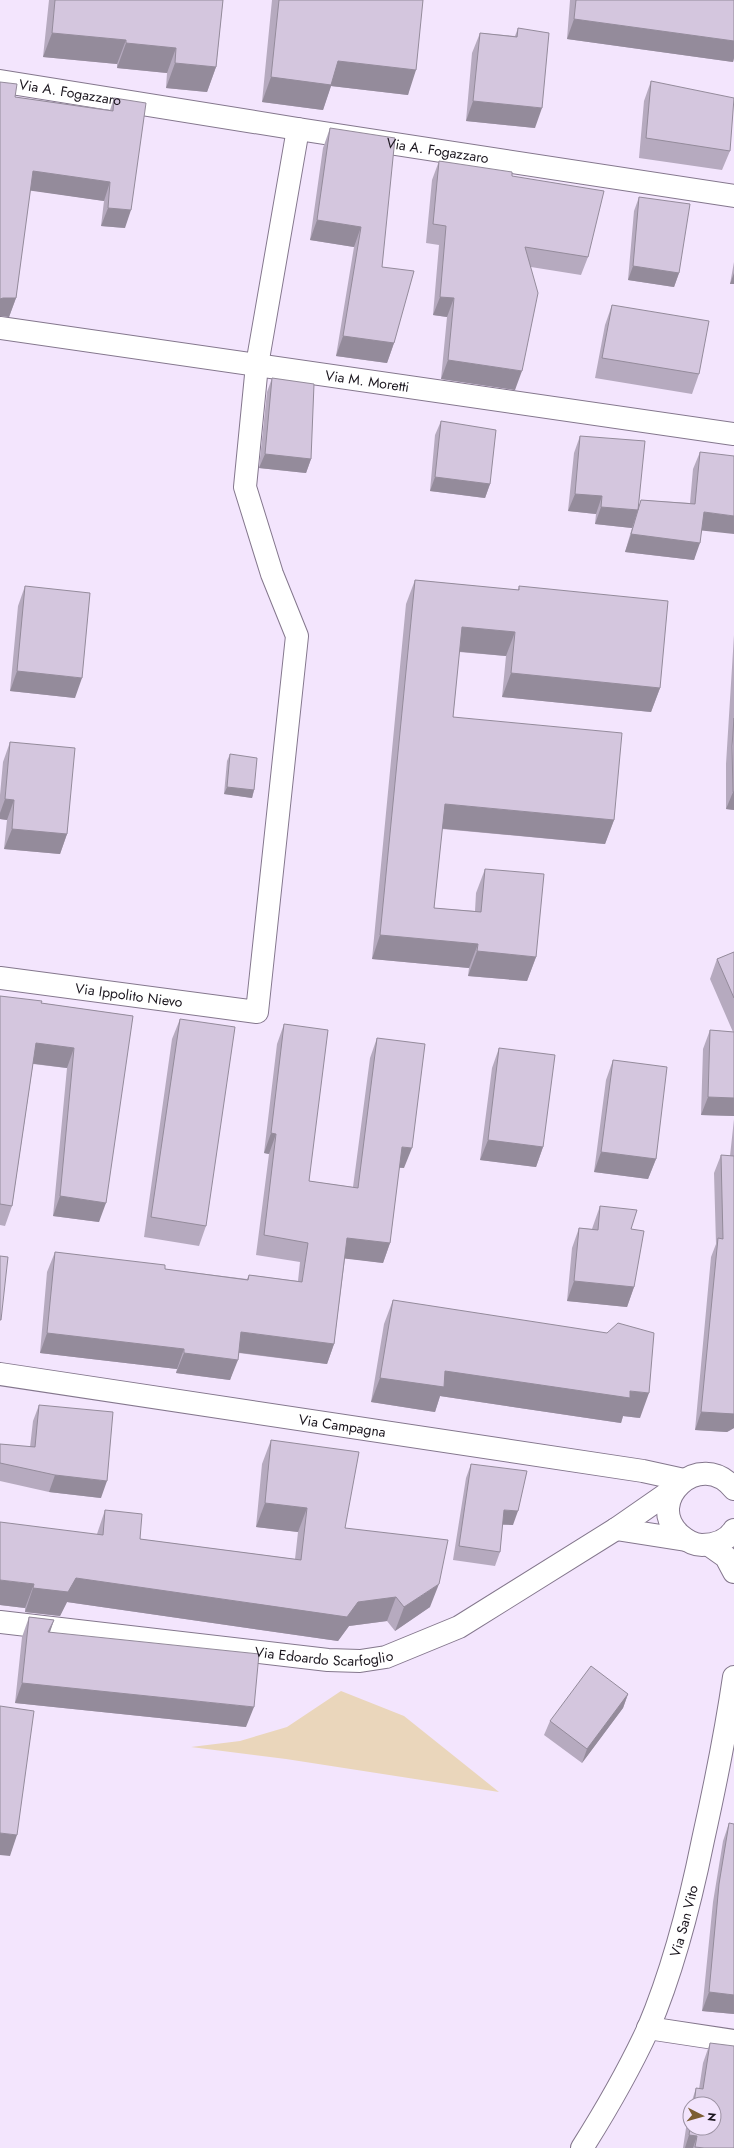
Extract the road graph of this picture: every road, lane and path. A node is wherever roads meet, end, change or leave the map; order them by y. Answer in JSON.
{"nodes":[{"id":1,"x":0,"y":81,"type":"edge"},
{"id":2,"x":298,"y":129,"type":"junction"},
{"id":3,"x":734,"y":196,"type":"edge"},
{"id":4,"x":0,"y":328,"type":"edge"},
{"id":5,"x":257,"y":365,"type":"junction"},
{"id":6,"x":734,"y":434,"type":"edge"},
{"id":7,"x":0,"y":978,"type":"edge"},
{"id":8,"x":0,"y":1374,"type":"edge"},
{"id":9,"x":725,"y":1472,"type":"edge"},
{"id":10,"x":680,"y":1484,"type":"junction"},
{"id":11,"x":734,"y":1489,"type":"edge"},
{"id":12,"x":616,"y":1529,"type":"junction"},
{"id":13,"x":733,"y":1532,"type":"edge"},
{"id":14,"x":686,"y":1540,"type":"junction"},
{"id":15,"x":709,"y":1545,"type":"junction"},
{"id":16,"x":734,"y":1572,"type":"edge"},
{"id":17,"x":0,"y":1622,"type":"edge"},
{"id":18,"x":734,"y":1676,"type":"edge"},
{"id":19,"x":730,"y":1734,"type":"edge"},
{"id":20,"x":648,"y":2028,"type":"junction"},
{"id":21,"x":734,"y":2041,"type":"edge"},
{"id":22,"x":582,"y":2148,"type":"edge"}],
"edges":[{"from":1,"to":2,"type":"street","name":"Via A. Fogazzaro"},
{"from":2,"to":3,"type":"street","name":"Via A. Fogazzaro"},
{"from":2,"to":5,"type":"street"},
{"from":4,"to":5,"type":"street","name":"Via M. Moretti"},
{"from":5,"to":6,"type":"street","name":"Via M. Moretti"},
{"from":5,"to":7,"type":"street","name":"Via Ippolito Nievo"},
{"from":8,"to":10,"type":"street","name":"Via Campagna"},
{"from":9,"to":10,"type":"street","name":"Via Edoardo Scarfoglio"},
{"from":9,"to":11,"type":"street"},
{"from":10,"to":12,"type":"street","name":"Via Edoardo Scarfoglio"},
{"from":10,"to":14,"type":"street"},
{"from":12,"to":14,"type":"street"},
{"from":12,"to":17,"type":"street","name":"Via Edoardo Scarfoglio"},
{"from":13,"to":15,"type":"street"},
{"from":14,"to":15,"type":"street"},
{"from":15,"to":16,"type":"street"},
{"from":18,"to":19,"type":"street","name":"Via San Vito"},
{"from":19,"to":20,"type":"street","name":"Via San Vito"},
{"from":20,"to":21,"type":"street"},
{"from":20,"to":22,"type":"street","name":"Via San Vito"}]}
